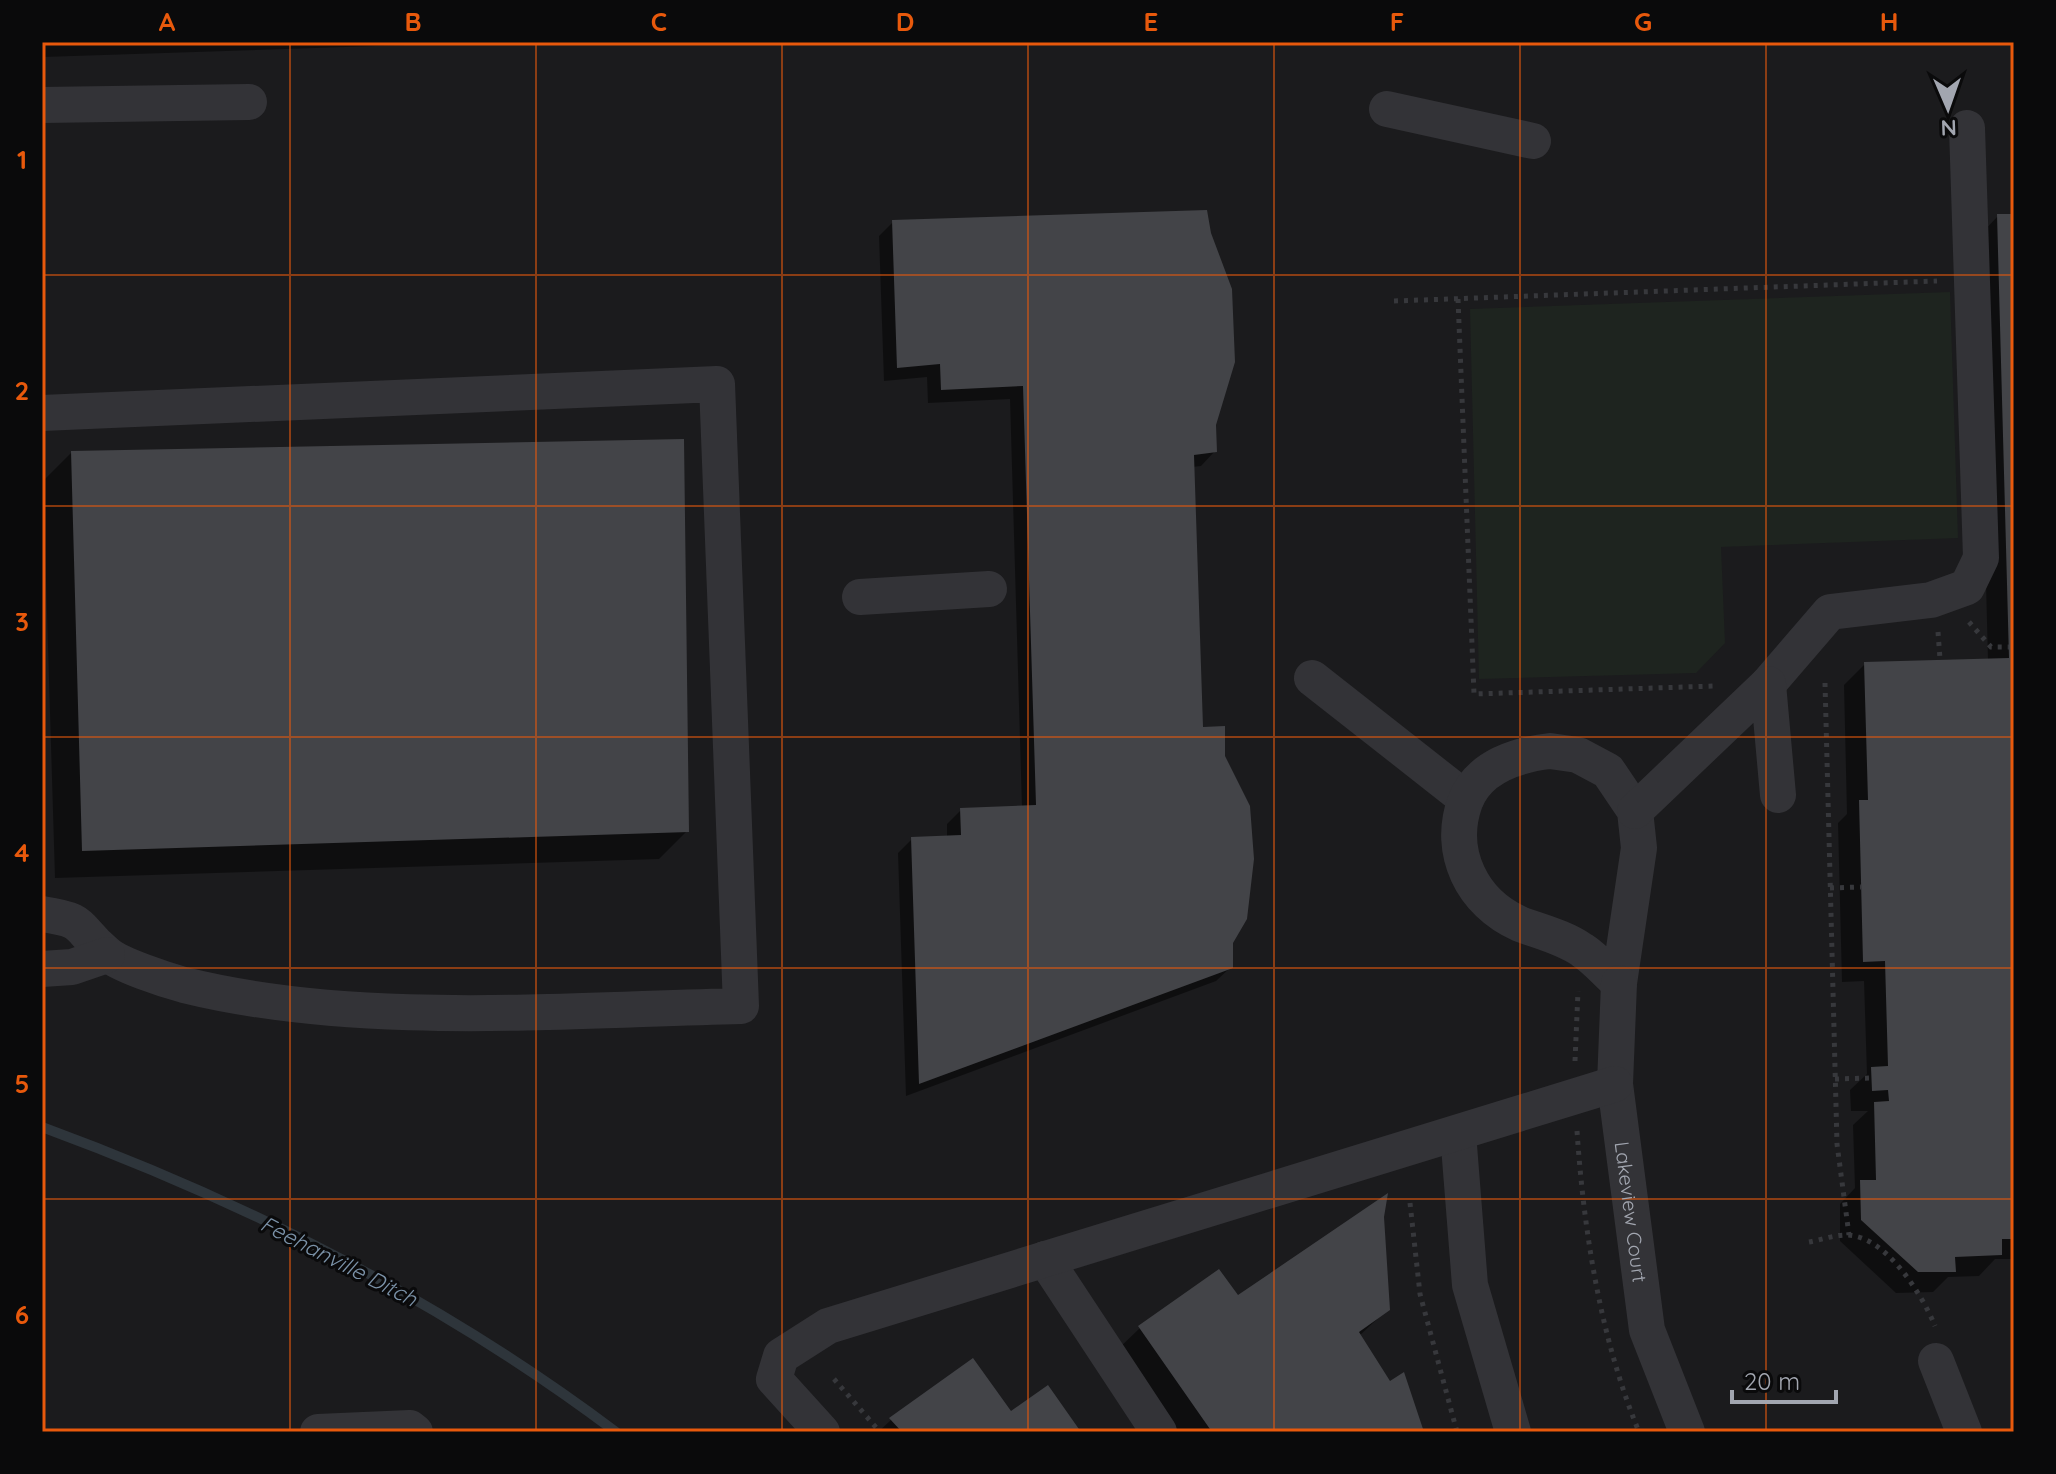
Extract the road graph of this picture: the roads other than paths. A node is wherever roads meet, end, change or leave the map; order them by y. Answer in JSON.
{"nodes":[{"id":1,"x":249,"y":102,"type":"dead end"},
{"id":2,"x":42,"y":105,"type":"edge"},
{"id":3,"x":1387,"y":109,"type":"dead end"},
{"id":4,"x":1967,"y":128,"type":"dead end"},
{"id":5,"x":1533,"y":141,"type":"dead end"},
{"id":6,"x":42,"y":413,"type":"edge"},
{"id":7,"x":989,"y":589,"type":"dead end"},
{"id":8,"x":860,"y":597,"type":"dead end"},
{"id":9,"x":1312,"y":678,"type":"dead end"},
{"id":10,"x":1768,"y":684,"type":"junction"},
{"id":11,"x":1778,"y":795,"type":"dead end"},
{"id":12,"x":1466,"y":799,"type":"junction"},
{"id":13,"x":1635,"y":811,"type":"junction"},
{"id":14,"x":42,"y":914,"type":"edge"},
{"id":15,"x":107,"y":955,"type":"junction"},
{"id":16,"x":42,"y":969,"type":"edge"},
{"id":17,"x":1619,"y":983,"type":"junction"},
{"id":18,"x":1615,"y":1084,"type":"junction"},
{"id":19,"x":1458,"y":1133,"type":"junction"},
{"id":20,"x":1045,"y":1259,"type":"junction"},
{"id":21,"x":1936,"y":1361,"type":"dead end"},
{"id":22,"x":318,"y":1432,"type":"edge"},
{"id":23,"x":415,"y":1432,"type":"edge"},
{"id":24,"x":822,"y":1432,"type":"edge"},
{"id":25,"x":1159,"y":1432,"type":"edge"},
{"id":26,"x":1513,"y":1432,"type":"edge"},
{"id":27,"x":1687,"y":1432,"type":"edge"},
{"id":28,"x":1964,"y":1432,"type":"edge"}],
"edges":[{"from":1,"to":2,"type":"street"},
{"from":3,"to":5,"type":"street"},
{"from":4,"to":10,"type":"street"},
{"from":6,"to":15,"type":"street"},
{"from":7,"to":8,"type":"street"},
{"from":9,"to":12,"type":"street"},
{"from":10,"to":11,"type":"street"},
{"from":10,"to":13,"type":"street"},
{"from":12,"to":13,"type":"street","name":"Lakeview Court"},
{"from":12,"to":17,"type":"street"},
{"from":13,"to":17,"type":"street","name":"Lakeview Court"},
{"from":14,"to":15,"type":"street"},
{"from":15,"to":16,"type":"street"},
{"from":17,"to":18,"type":"street","name":"Lakeview Court"},
{"from":18,"to":19,"type":"street"},
{"from":18,"to":27,"type":"street","name":"Lakeview Court"},
{"from":19,"to":20,"type":"street"},
{"from":19,"to":26,"type":"street"},
{"from":20,"to":24,"type":"street"},
{"from":20,"to":25,"type":"street"},
{"from":21,"to":28,"type":"street"},
{"from":22,"to":23,"type":"street"}]}
